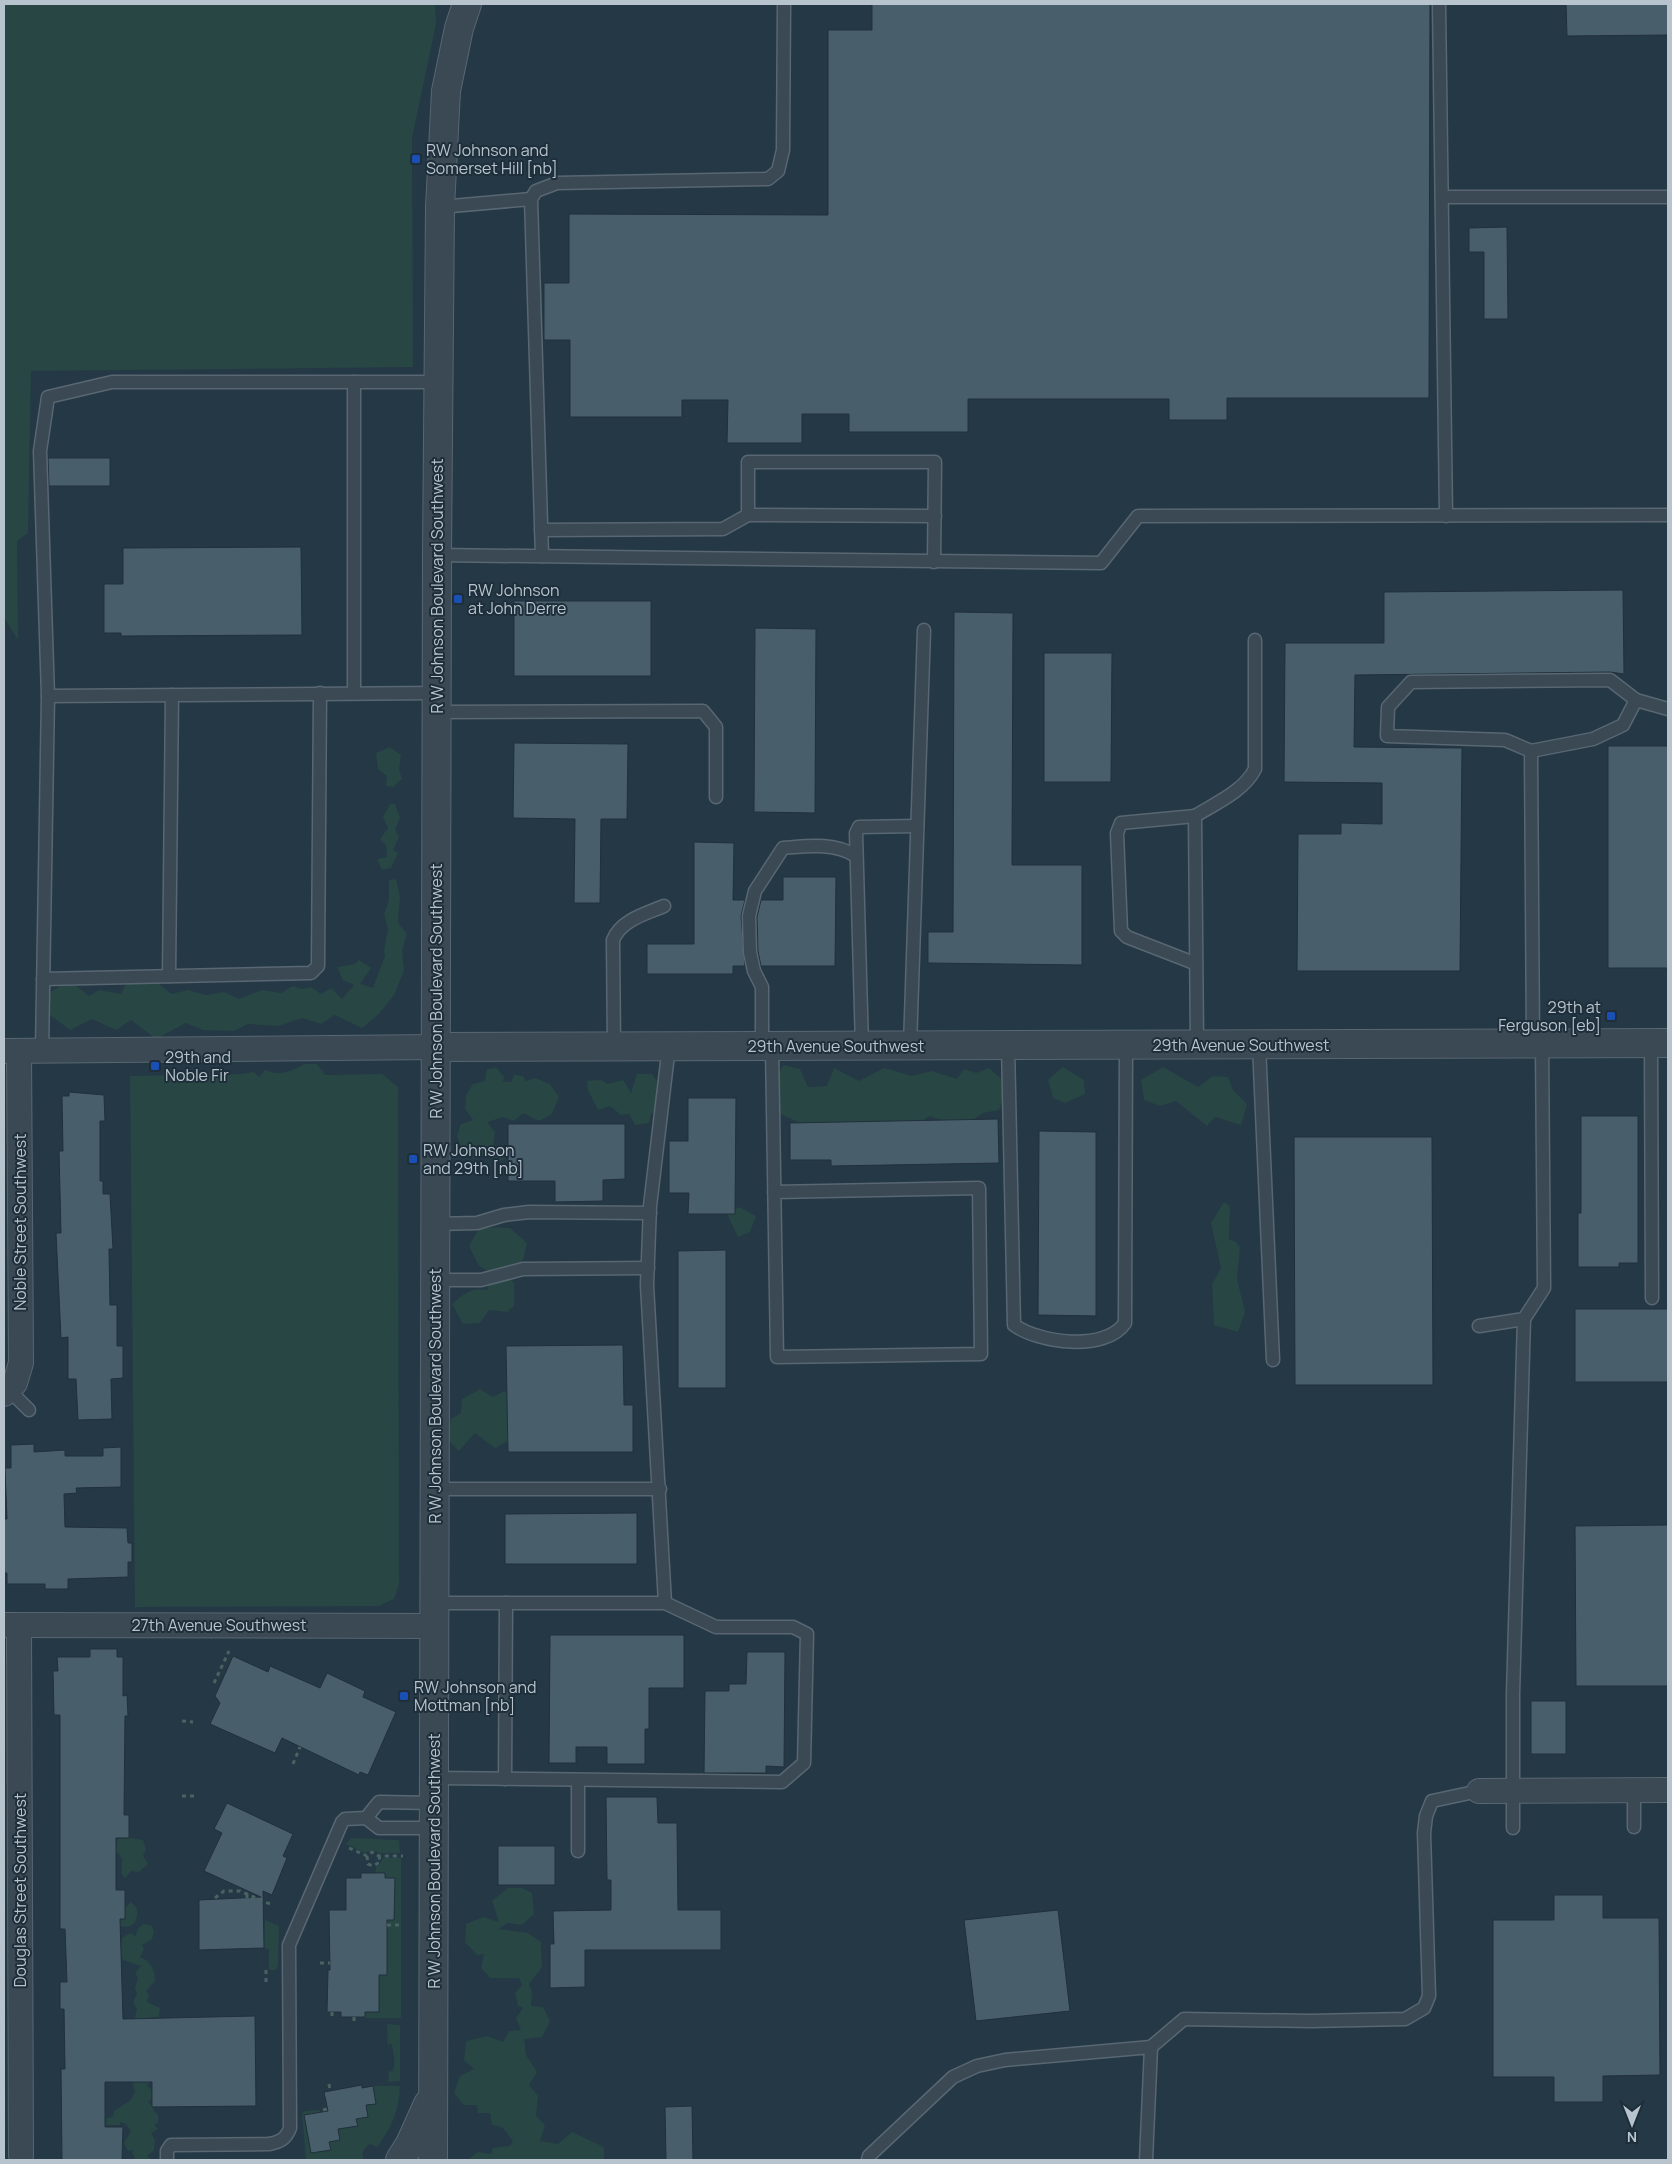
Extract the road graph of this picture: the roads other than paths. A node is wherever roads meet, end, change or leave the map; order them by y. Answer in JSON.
{"nodes":[{"id":1,"x":467,"y":4,"type":"edge"},
{"id":2,"x":784,"y":4,"type":"edge"},
{"id":3,"x":1439,"y":4,"type":"edge"},
{"id":4,"x":1442,"y":197,"type":"junction"},
{"id":5,"x":1668,"y":197,"type":"edge"},
{"id":6,"x":531,"y":199,"type":"junction"},
{"id":7,"x":440,"y":207,"type":"junction"},
{"id":8,"x":354,"y":382,"type":"junction"},
{"id":9,"x":438,"y":382,"type":"junction"},
{"id":10,"x":748,"y":515,"type":"junction"},
{"id":11,"x":1668,"y":515,"type":"edge"},
{"id":12,"x":935,"y":516,"type":"junction"},
{"id":13,"x":1446,"y":516,"type":"junction"},
{"id":14,"x":541,"y":530,"type":"junction"},
{"id":15,"x":437,"y":555,"type":"junction"},
{"id":16,"x":542,"y":556,"type":"junction"},
{"id":17,"x":934,"y":562,"type":"junction"},
{"id":18,"x":924,"y":630,"type":"dead end"},
{"id":19,"x":1256,"y":640,"type":"dead end"},
{"id":20,"x":354,"y":692,"type":"junction"},
{"id":21,"x":320,"y":693,"type":"junction"},
{"id":22,"x":172,"y":695,"type":"junction"},
{"id":23,"x":48,"y":696,"type":"junction"},
{"id":24,"x":1636,"y":700,"type":"junction"},
{"id":25,"x":437,"y":703,"type":"junction"},
{"id":26,"x":1668,"y":709,"type":"edge"},
{"id":27,"x":1531,"y":751,"type":"junction"},
{"id":28,"x":716,"y":797,"type":"dead end"},
{"id":29,"x":1195,"y":816,"type":"junction"},
{"id":30,"x":917,"y":826,"type":"junction"},
{"id":31,"x":856,"y":856,"type":"junction"},
{"id":32,"x":664,"y":906,"type":"dead end"},
{"id":33,"x":1194,"y":962,"type":"junction"},
{"id":34,"x":169,"y":976,"type":"junction"},
{"id":35,"x":43,"y":979,"type":"junction"},
{"id":36,"x":1660,"y":1043,"type":"edge"},
{"id":37,"x":1537,"y":1044,"type":"junction"},
{"id":38,"x":1008,"y":1045,"type":"junction"},
{"id":39,"x":1126,"y":1045,"type":"junction"},
{"id":40,"x":1197,"y":1045,"type":"junction"},
{"id":41,"x":1259,"y":1045,"type":"junction"},
{"id":42,"x":669,"y":1046,"type":"junction"},
{"id":43,"x":862,"y":1046,"type":"junction"},
{"id":44,"x":910,"y":1046,"type":"junction"},
{"id":45,"x":614,"y":1047,"type":"junction"},
{"id":46,"x":767,"y":1047,"type":"junction"},
{"id":47,"x":436,"y":1048,"type":"junction"},
{"id":48,"x":22,"y":1051,"type":"edge"},
{"id":49,"x":774,"y":1192,"type":"junction"},
{"id":50,"x":650,"y":1213,"type":"junction"},
{"id":51,"x":435,"y":1224,"type":"junction"},
{"id":52,"x":648,"y":1268,"type":"junction"},
{"id":53,"x":435,"y":1280,"type":"junction"},
{"id":54,"x":1652,"y":1298,"type":"dead end"},
{"id":55,"x":1524,"y":1319,"type":"junction"},
{"id":56,"x":1479,"y":1326,"type":"dead end"},
{"id":57,"x":1273,"y":1360,"type":"dead end"},
{"id":58,"x":7,"y":1392,"type":"edge"},
{"id":59,"x":29,"y":1410,"type":"dead end"},
{"id":60,"x":434,"y":1489,"type":"junction"},
{"id":61,"x":660,"y":1489,"type":"junction"},
{"id":62,"x":506,"y":1603,"type":"junction"},
{"id":63,"x":665,"y":1603,"type":"junction"},
{"id":64,"x":434,"y":1614,"type":"junction"},
{"id":65,"x":11,"y":1624,"type":"edge"},
{"id":66,"x":505,"y":1779,"type":"junction"},
{"id":67,"x":578,"y":1780,"type":"junction"},
{"id":68,"x":1634,"y":1790,"type":"junction"},
{"id":69,"x":1668,"y":1790,"type":"edge"},
{"id":70,"x":1479,"y":1791,"type":"joint"},
{"id":71,"x":1512,"y":1791,"type":"junction"},
{"id":72,"x":434,"y":1803,"type":"junction"},
{"id":73,"x":366,"y":1818,"type":"junction"},
{"id":74,"x":1634,"y":1827,"type":"dead end"},
{"id":75,"x":1513,"y":1828,"type":"dead end"},
{"id":76,"x":578,"y":1851,"type":"dead end"},
{"id":77,"x":1151,"y":2046,"type":"junction"},
{"id":78,"x":12,"y":2080,"type":"edge"},
{"id":79,"x":433,"y":2094,"type":"junction"},
{"id":80,"x":21,"y":2156,"type":"dead end"},
{"id":81,"x":167,"y":2160,"type":"edge"},
{"id":82,"x":400,"y":2160,"type":"edge"},
{"id":83,"x":432,"y":2160,"type":"edge"},
{"id":84,"x":868,"y":2160,"type":"edge"},
{"id":85,"x":1146,"y":2160,"type":"edge"}],
"edges":[{"from":1,"to":7,"type":"street","name":"R W Johnson Boulevard Southwest"},
{"from":2,"to":6,"type":"lane"},
{"from":3,"to":4,"type":"lane"},
{"from":4,"to":5,"type":"lane"},
{"from":4,"to":13,"type":"lane"},
{"from":6,"to":7,"type":"lane"},
{"from":6,"to":14,"type":"lane"},
{"from":7,"to":9,"type":"street","name":"R W Johnson Boulevard Southwest"},
{"from":8,"to":9,"type":"lane"},
{"from":8,"to":20,"type":"lane"},
{"from":8,"to":23,"type":"lane"},
{"from":9,"to":15,"type":"street","name":"R W Johnson Boulevard Southwest"},
{"from":10,"to":12,"type":"lane"},
{"from":10,"to":12,"type":"lane"},
{"from":10,"to":14,"type":"lane"},
{"from":11,"to":13,"type":"lane"},
{"from":12,"to":17,"type":"lane"},
{"from":13,"to":17,"type":"lane"},
{"from":14,"to":16,"type":"lane"},
{"from":15,"to":16,"type":"lane"},
{"from":15,"to":25,"type":"street","name":"R W Johnson Boulevard Southwest"},
{"from":16,"to":17,"type":"lane"},
{"from":18,"to":30,"type":"lane"},
{"from":19,"to":29,"type":"lane"},
{"from":20,"to":21,"type":"lane"},
{"from":20,"to":25,"type":"lane"},
{"from":21,"to":22,"type":"lane"},
{"from":21,"to":34,"type":"lane"},
{"from":22,"to":23,"type":"lane"},
{"from":22,"to":34,"type":"lane"},
{"from":23,"to":35,"type":"lane"},
{"from":24,"to":26,"type":"lane"},
{"from":24,"to":27,"type":"lane"},
{"from":24,"to":27,"type":"lane"},
{"from":25,"to":28,"type":"lane"},
{"from":25,"to":47,"type":"street","name":"R W Johnson Boulevard Southwest"},
{"from":27,"to":37,"type":"lane"},
{"from":29,"to":33,"type":"lane"},
{"from":29,"to":33,"type":"lane"},
{"from":30,"to":31,"type":"lane"},
{"from":30,"to":44,"type":"lane"},
{"from":31,"to":43,"type":"lane"},
{"from":31,"to":46,"type":"lane"},
{"from":32,"to":45,"type":"lane"},
{"from":33,"to":40,"type":"lane"},
{"from":34,"to":35,"type":"lane"},
{"from":35,"to":48,"type":"lane"},
{"from":36,"to":37,"type":"street","name":"29th Avenue Southwest"},
{"from":36,"to":54,"type":"lane"},
{"from":37,"to":41,"type":"street","name":"29th Avenue Southwest"},
{"from":37,"to":55,"type":"lane"},
{"from":38,"to":39,"type":"street","name":"29th Avenue Southwest"},
{"from":38,"to":39,"type":"lane"},
{"from":38,"to":44,"type":"street","name":"29th Avenue Southwest"},
{"from":39,"to":40,"type":"street","name":"29th Avenue Southwest"},
{"from":40,"to":41,"type":"street","name":"29th Avenue Southwest"},
{"from":41,"to":57,"type":"lane"},
{"from":42,"to":45,"type":"street","name":"29th Avenue Southwest"},
{"from":42,"to":46,"type":"street","name":"29th Avenue Southwest"},
{"from":42,"to":50,"type":"lane"},
{"from":43,"to":44,"type":"street","name":"29th Avenue Southwest"},
{"from":43,"to":46,"type":"street","name":"29th Avenue Southwest"},
{"from":45,"to":47,"type":"street","name":"29th Avenue Southwest"},
{"from":46,"to":49,"type":"lane"},
{"from":47,"to":48,"type":"street","name":"29th Avenue Southwest"},
{"from":47,"to":51,"type":"street","name":"R W Johnson Boulevard Southwest"},
{"from":48,"to":58,"type":"street","name":"Noble Street Southwest"},
{"from":49,"to":49,"type":"lane"},
{"from":50,"to":51,"type":"lane"},
{"from":50,"to":52,"type":"lane"},
{"from":51,"to":53,"type":"street","name":"R W Johnson Boulevard Southwest"},
{"from":52,"to":53,"type":"lane"},
{"from":52,"to":61,"type":"lane"},
{"from":53,"to":60,"type":"street","name":"R W Johnson Boulevard Southwest"},
{"from":55,"to":56,"type":"lane"},
{"from":55,"to":71,"type":"lane"},
{"from":58,"to":59,"type":"lane"},
{"from":60,"to":61,"type":"lane"},
{"from":60,"to":64,"type":"street","name":"R W Johnson Boulevard Southwest"},
{"from":61,"to":63,"type":"lane"},
{"from":62,"to":63,"type":"lane"},
{"from":62,"to":64,"type":"lane"},
{"from":62,"to":66,"type":"lane"},
{"from":63,"to":67,"type":"lane"},
{"from":64,"to":65,"type":"street","name":"27th Avenue Southwest"},
{"from":64,"to":72,"type":"street","name":"R W Johnson Boulevard Southwest"},
{"from":65,"to":78,"type":"street","name":"Douglas Street Southwest"},
{"from":66,"to":67,"type":"lane"},
{"from":66,"to":72,"type":"lane"},
{"from":67,"to":76,"type":"lane"},
{"from":68,"to":69,"type":"street"},
{"from":68,"to":71,"type":"street"},
{"from":68,"to":74,"type":"lane"},
{"from":70,"to":71,"type":"street"},
{"from":70,"to":77,"type":"lane"},
{"from":71,"to":75,"type":"lane"},
{"from":72,"to":73,"type":"lane"},
{"from":72,"to":73,"type":"lane"},
{"from":72,"to":79,"type":"street","name":"R W Johnson Boulevard Southwest"},
{"from":73,"to":81,"type":"lane"},
{"from":77,"to":84,"type":"lane"},
{"from":77,"to":85,"type":"lane"},
{"from":78,"to":80,"type":"street","name":"Douglas Street Southwest"},
{"from":79,"to":82,"type":"street"},
{"from":79,"to":83,"type":"street","name":"R W Johnson Boulevard Southwest"}]}
